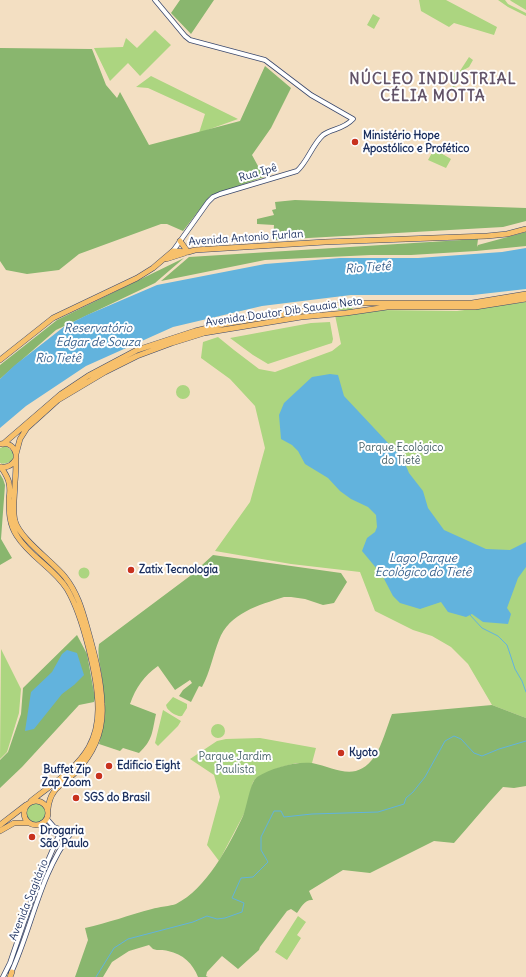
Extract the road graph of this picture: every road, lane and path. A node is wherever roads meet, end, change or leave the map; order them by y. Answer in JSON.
{"nodes":[{"id":1,"x":155,"y":0,"type":"edge"},
{"id":2,"x":526,"y":229,"type":"edge"},
{"id":3,"x":180,"y":241,"type":"junction"},
{"id":4,"x":196,"y":250,"type":"junction"},
{"id":5,"x":173,"y":251,"type":"junction"},
{"id":6,"x":188,"y":252,"type":"junction"},
{"id":7,"x":163,"y":260,"type":"junction"},
{"id":8,"x":526,"y":294,"type":"edge"},
{"id":9,"x":526,"y":299,"type":"edge"},
{"id":10,"x":351,"y":303,"type":"junction"},
{"id":11,"x":331,"y":306,"type":"junction"},
{"id":12,"x":352,"y":312,"type":"junction"},
{"id":13,"x":331,"y":314,"type":"junction"},
{"id":14,"x":0,"y":360,"type":"edge"},
{"id":15,"x":2,"y":444,"type":"edge"},
{"id":16,"x":16,"y":456,"type":"junction"},
{"id":17,"x":0,"y":467,"type":"edge"},
{"id":18,"x":29,"y":803,"type":"junction"},
{"id":19,"x":48,"y":809,"type":"junction"},
{"id":20,"x":47,"y":819,"type":"junction"},
{"id":21,"x":29,"y":823,"type":"junction"},
{"id":22,"x":42,"y":823,"type":"junction"},
{"id":23,"x":0,"y":825,"type":"edge"},
{"id":24,"x":0,"y":831,"type":"edge"},
{"id":25,"x":59,"y":835,"type":"junction"},
{"id":26,"x":67,"y":838,"type":"junction"},
{"id":27,"x":12,"y":963,"type":"junction"},
{"id":28,"x":11,"y":975,"type":"edge"},
{"id":29,"x":3,"y":977,"type":"edge"}],
"edges":[{"from":1,"to":3,"type":"street","name":"Rua Ipê"},
{"from":2,"to":4,"type":"main road","name":"Avenida Antonio Furlan"},
{"from":3,"to":5,"type":"street","name":"Rua Ipê"},
{"from":3,"to":6,"type":"main road"},
{"from":4,"to":6,"type":"main road","name":"Avenida Antonio Furlan"},
{"from":4,"to":7,"type":"main road"},
{"from":5,"to":6,"type":"main road","name":"Avenida Antonio Furlan"},
{"from":5,"to":7,"type":"main road","name":"Avenida Antonio Furlan"},
{"from":7,"to":14,"type":"main road","name":"Avenida Antonio Furlan"},
{"from":8,"to":10,"type":"main road","name":"Avenida Doutor Dib Sauaia Neto"},
{"from":9,"to":12,"type":"main road","name":"Avenida Doutor Dib Sauaia Neto"},
{"from":10,"to":11,"type":"main road","name":"Avenida Doutor Dib Sauaia Neto"},
{"from":10,"to":12,"type":"main road"},
{"from":11,"to":13,"type":"main road"},
{"from":11,"to":15,"type":"main road","name":"Avenida Doutor Dib Sauaia Neto"},
{"from":12,"to":13,"type":"main road","name":"Avenida Doutor Dib Sauaia Neto"},
{"from":13,"to":16,"type":"main road","name":"Avenida Doutor Dib Sauaia Neto"},
{"from":15,"to":16,"type":"main road"},
{"from":16,"to":17,"type":"main road"},
{"from":16,"to":19,"type":"main road","name":"Avenida Doutor Dib Sauaia Neto"},
{"from":17,"to":18,"type":"main road"},
{"from":18,"to":19,"type":"main road"},
{"from":18,"to":21,"type":"main road"},
{"from":18,"to":23,"type":"main road"},
{"from":19,"to":20,"type":"main road"},
{"from":20,"to":22,"type":"main road"},
{"from":20,"to":26,"type":"street","name":"Avenida Sagitário"},
{"from":21,"to":22,"type":"main road"},
{"from":21,"to":24,"type":"main road"},
{"from":22,"to":25,"type":"street"},
{"from":25,"to":26,"type":"street"},
{"from":25,"to":27,"type":"street","name":"Avenida Sagitário"},
{"from":26,"to":27,"type":"street","name":"Avenida Sagitário"},
{"from":27,"to":28,"type":"street","name":"Avenida Sagitário"},
{"from":27,"to":29,"type":"street","name":"Avenida Sagitário"}]}
